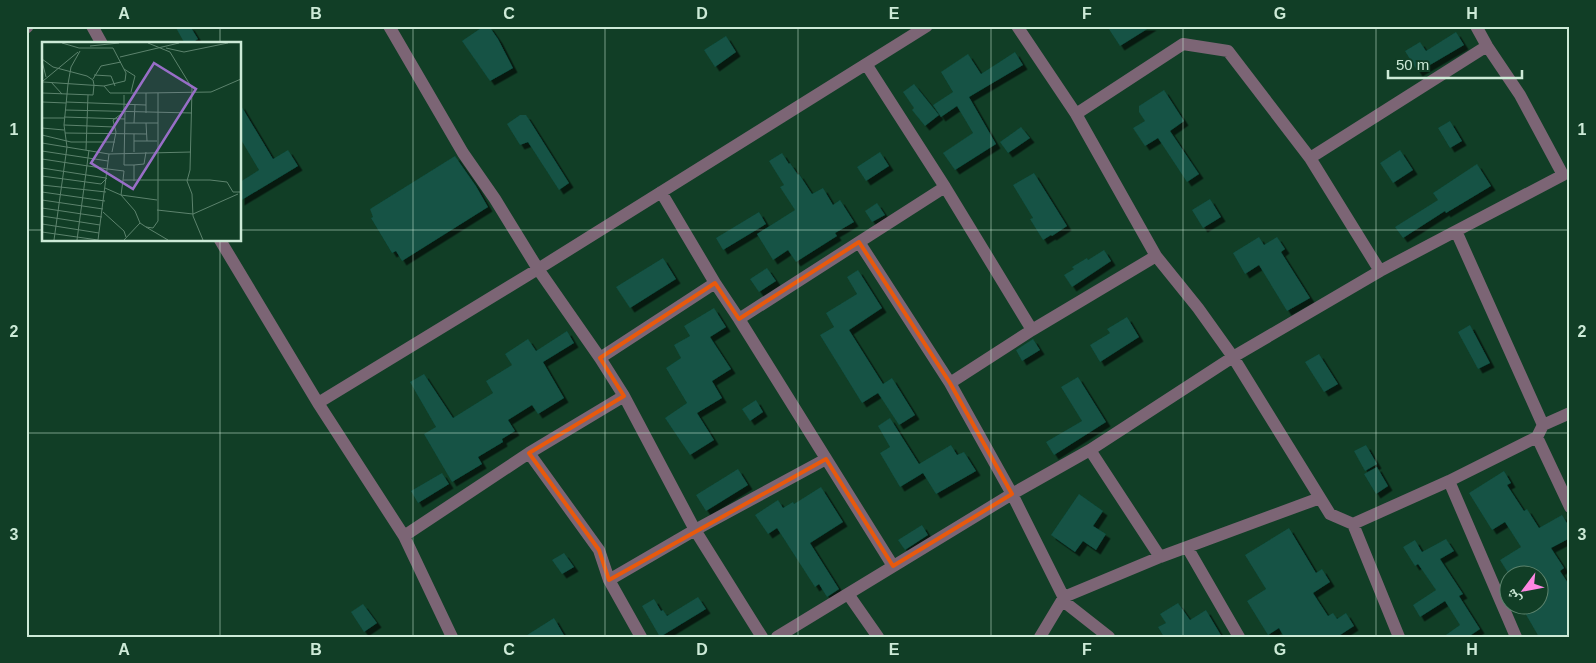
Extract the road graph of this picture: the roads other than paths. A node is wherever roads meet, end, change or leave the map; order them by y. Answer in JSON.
{"nodes":[{"id":1,"x":92,"y":26,"type":"edge"},
{"id":2,"x":389,"y":26,"type":"edge"},
{"id":3,"x":927,"y":26,"type":"edge"},
{"id":4,"x":1017,"y":26,"type":"edge"},
{"id":5,"x":1476,"y":26,"type":"edge"},
{"id":6,"x":101,"y":42,"type":"edge"},
{"id":7,"x":1487,"y":46,"type":"junction"},
{"id":8,"x":866,"y":64,"type":"junction"},
{"id":9,"x":1076,"y":114,"type":"junction"},
{"id":10,"x":1310,"y":158,"type":"junction"},
{"id":11,"x":1566,"y":173,"type":"edge"},
{"id":12,"x":945,"y":187,"type":"junction"},
{"id":13,"x":661,"y":192,"type":"junction"},
{"id":14,"x":1456,"y":231,"type":"junction"},
{"id":15,"x":221,"y":241,"type":"edge"},
{"id":16,"x":859,"y":242,"type":"junction"},
{"id":17,"x":1156,"y":256,"type":"junction"},
{"id":18,"x":538,"y":269,"type":"junction"},
{"id":19,"x":1380,"y":271,"type":"junction"},
{"id":20,"x":715,"y":283,"type":"junction"},
{"id":21,"x":739,"y":319,"type":"junction"},
{"id":22,"x":1032,"y":330,"type":"junction"},
{"id":23,"x":1233,"y":357,"type":"junction"},
{"id":24,"x":600,"y":358,"type":"junction"},
{"id":25,"x":950,"y":384,"type":"junction"},
{"id":26,"x":624,"y":396,"type":"junction"},
{"id":27,"x":318,"y":403,"type":"junction"},
{"id":28,"x":1570,"y":413,"type":"edge"},
{"id":29,"x":1543,"y":425,"type":"junction"},
{"id":30,"x":1537,"y":437,"type":"junction"},
{"id":31,"x":1090,"y":450,"type":"junction"},
{"id":32,"x":529,"y":453,"type":"junction"},
{"id":33,"x":826,"y":459,"type":"junction"},
{"id":34,"x":1449,"y":481,"type":"junction"},
{"id":35,"x":1012,"y":494,"type":"junction"},
{"id":36,"x":1320,"y":498,"type":"junction"},
{"id":37,"x":1570,"y":507,"type":"edge"},
{"id":38,"x":1353,"y":524,"type":"junction"},
{"id":39,"x":695,"y":530,"type":"junction"},
{"id":40,"x":404,"y":536,"type":"junction"},
{"id":41,"x":1187,"y":547,"type":"junction"},
{"id":42,"x":1160,"y":557,"type":"junction"},
{"id":43,"x":893,"y":566,"type":"junction"},
{"id":44,"x":609,"y":580,"type":"junction"},
{"id":45,"x":848,"y":594,"type":"junction"},
{"id":46,"x":1064,"y":598,"type":"junction"},
{"id":47,"x":452,"y":637,"type":"edge"},
{"id":48,"x":641,"y":637,"type":"edge"},
{"id":49,"x":762,"y":637,"type":"edge"},
{"id":50,"x":777,"y":637,"type":"edge"},
{"id":51,"x":878,"y":637,"type":"edge"},
{"id":52,"x":1040,"y":637,"type":"edge"},
{"id":53,"x":1109,"y":637,"type":"edge"},
{"id":54,"x":1239,"y":637,"type":"edge"},
{"id":55,"x":1399,"y":637,"type":"edge"},
{"id":56,"x":1516,"y":637,"type":"edge"}],
"edges":[{"from":1,"to":6,"type":"street"},
{"from":2,"to":18,"type":"street"},
{"from":3,"to":8,"type":"street"},
{"from":4,"to":9,"type":"street"},
{"from":5,"to":7,"type":"street"},
{"from":7,"to":10,"type":"street"},
{"from":7,"to":11,"type":"street"},
{"from":8,"to":12,"type":"street"},
{"from":8,"to":13,"type":"street"},
{"from":9,"to":10,"type":"street"},
{"from":9,"to":17,"type":"street"},
{"from":10,"to":19,"type":"street"},
{"from":11,"to":14,"type":"street"},
{"from":12,"to":16,"type":"street"},
{"from":12,"to":22,"type":"street"},
{"from":13,"to":18,"type":"street"},
{"from":13,"to":20,"type":"street"},
{"from":14,"to":19,"type":"street"},
{"from":14,"to":29,"type":"street"},
{"from":15,"to":27,"type":"street"},
{"from":16,"to":21,"type":"street"},
{"from":16,"to":25,"type":"street"},
{"from":17,"to":22,"type":"street"},
{"from":17,"to":23,"type":"street"},
{"from":18,"to":24,"type":"street"},
{"from":18,"to":27,"type":"street"},
{"from":19,"to":23,"type":"street"},
{"from":20,"to":21,"type":"street"},
{"from":20,"to":24,"type":"street"},
{"from":21,"to":33,"type":"street"},
{"from":22,"to":25,"type":"street"},
{"from":23,"to":31,"type":"street"},
{"from":23,"to":36,"type":"street"},
{"from":24,"to":26,"type":"street"},
{"from":25,"to":35,"type":"street"},
{"from":26,"to":32,"type":"street"},
{"from":26,"to":39,"type":"street"},
{"from":27,"to":40,"type":"street"},
{"from":28,"to":29,"type":"street"},
{"from":29,"to":30,"type":"street"},
{"from":30,"to":34,"type":"street"},
{"from":30,"to":37,"type":"street"},
{"from":31,"to":35,"type":"street"},
{"from":31,"to":42,"type":"street"},
{"from":32,"to":40,"type":"street"},
{"from":32,"to":44,"type":"street"},
{"from":33,"to":39,"type":"street"},
{"from":33,"to":43,"type":"street"},
{"from":34,"to":38,"type":"street"},
{"from":34,"to":56,"type":"street"},
{"from":35,"to":43,"type":"street"},
{"from":35,"to":46,"type":"street"},
{"from":36,"to":38,"type":"street"},
{"from":36,"to":41,"type":"street"},
{"from":38,"to":55,"type":"street"},
{"from":39,"to":44,"type":"street"},
{"from":39,"to":49,"type":"street"},
{"from":40,"to":47,"type":"street"},
{"from":41,"to":42,"type":"street"},
{"from":41,"to":54,"type":"street"},
{"from":42,"to":46,"type":"street"},
{"from":43,"to":45,"type":"street"},
{"from":44,"to":48,"type":"street"},
{"from":45,"to":50,"type":"street"},
{"from":45,"to":51,"type":"street"},
{"from":46,"to":52,"type":"street"},
{"from":46,"to":53,"type":"street"}]}
